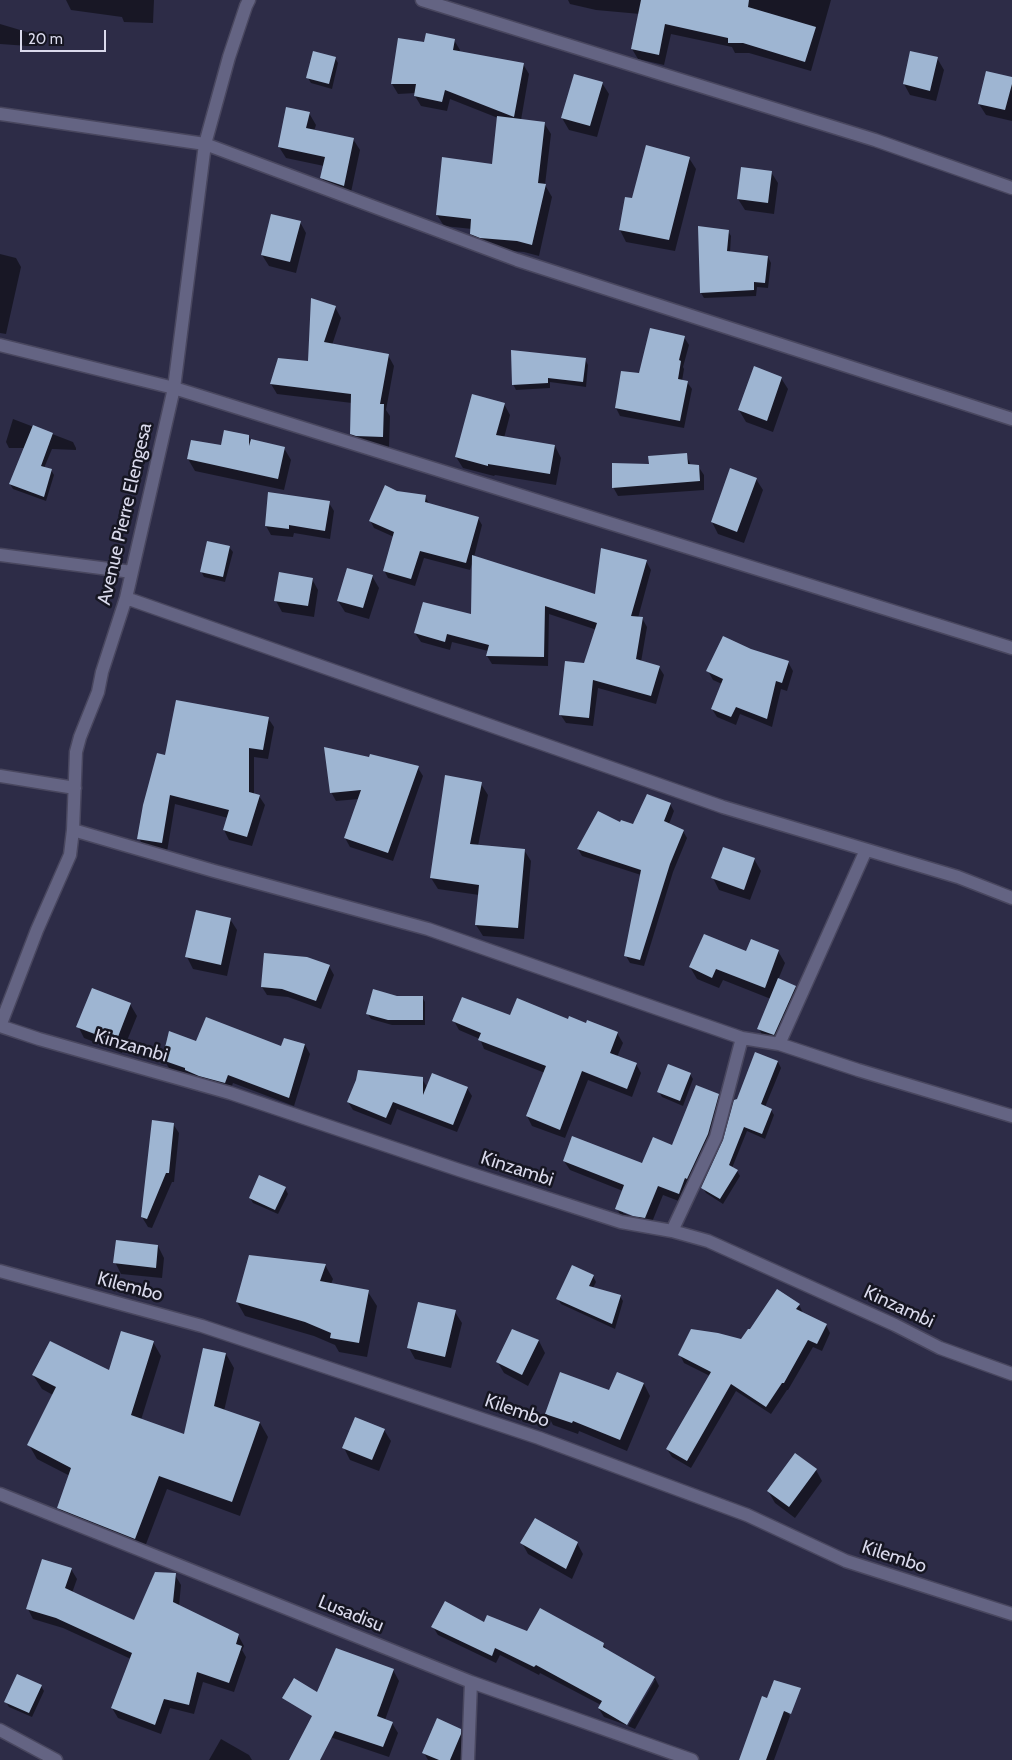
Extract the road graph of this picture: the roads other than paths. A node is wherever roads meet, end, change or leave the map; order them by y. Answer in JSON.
{"nodes":[{"id":1,"x":249,"y":0,"type":"edge"},
{"id":2,"x":422,"y":0,"type":"edge"},
{"id":3,"x":0,"y":114,"type":"edge"},
{"id":4,"x":205,"y":144,"type":"junction"},
{"id":5,"x":1012,"y":188,"type":"edge"},
{"id":6,"x":0,"y":345,"type":"edge"},
{"id":7,"x":174,"y":388,"type":"junction"},
{"id":8,"x":1012,"y":419,"type":"edge"},
{"id":9,"x":0,"y":555,"type":"edge"},
{"id":10,"x":132,"y":572,"type":"junction"},
{"id":11,"x":126,"y":598,"type":"junction"},
{"id":12,"x":1012,"y":648,"type":"edge"},
{"id":13,"x":0,"y":776,"type":"edge"},
{"id":14,"x":75,"y":788,"type":"junction"},
{"id":15,"x":73,"y":830,"type":"junction"},
{"id":16,"x":866,"y":850,"type":"junction"},
{"id":17,"x":1012,"y":898,"type":"edge"},
{"id":18,"x":0,"y":1026,"type":"edge"},
{"id":19,"x":742,"y":1038,"type":"junction"},
{"id":20,"x":778,"y":1044,"type":"junction"},
{"id":21,"x":1012,"y":1116,"type":"edge"},
{"id":22,"x":672,"y":1231,"type":"junction"},
{"id":23,"x":0,"y":1271,"type":"edge"},
{"id":24,"x":1012,"y":1374,"type":"edge"},
{"id":25,"x":0,"y":1494,"type":"edge"},
{"id":26,"x":1012,"y":1614,"type":"edge"},
{"id":27,"x":471,"y":1682,"type":"junction"},
{"id":28,"x":0,"y":1730,"type":"edge"},
{"id":29,"x":56,"y":1760,"type":"edge"},
{"id":30,"x":468,"y":1760,"type":"edge"},
{"id":31,"x":692,"y":1760,"type":"edge"}],
"edges":[{"from":1,"to":4,"type":"street","name":"Avenue Pierre Elengesa"},
{"from":2,"to":5,"type":"street"},
{"from":3,"to":4,"type":"street"},
{"from":4,"to":7,"type":"street","name":"Avenue Pierre Elengesa"},
{"from":4,"to":8,"type":"street"},
{"from":6,"to":7,"type":"street"},
{"from":7,"to":10,"type":"street","name":"Avenue Pierre Elengesa"},
{"from":7,"to":12,"type":"street"},
{"from":9,"to":10,"type":"street"},
{"from":10,"to":11,"type":"street","name":"Avenue Pierre Elengesa"},
{"from":11,"to":14,"type":"street","name":"Avenue Pierre Elengesa"},
{"from":11,"to":16,"type":"street"},
{"from":13,"to":14,"type":"street"},
{"from":14,"to":15,"type":"street","name":"Avenue Pierre Elengesa"},
{"from":15,"to":18,"type":"street","name":"Avenue Pierre Elengesa"},
{"from":15,"to":19,"type":"street"},
{"from":16,"to":17,"type":"street"},
{"from":16,"to":20,"type":"street"},
{"from":18,"to":22,"type":"street","name":"Kinzambi"},
{"from":19,"to":20,"type":"street"},
{"from":19,"to":22,"type":"street"},
{"from":20,"to":21,"type":"street"},
{"from":22,"to":24,"type":"street","name":"Kinzambi"},
{"from":23,"to":26,"type":"street","name":"Kilembo"},
{"from":25,"to":27,"type":"street","name":"Lusadisu"},
{"from":27,"to":30,"type":"street"},
{"from":27,"to":31,"type":"street","name":"Lusadisu"},
{"from":28,"to":29,"type":"street"}]}
